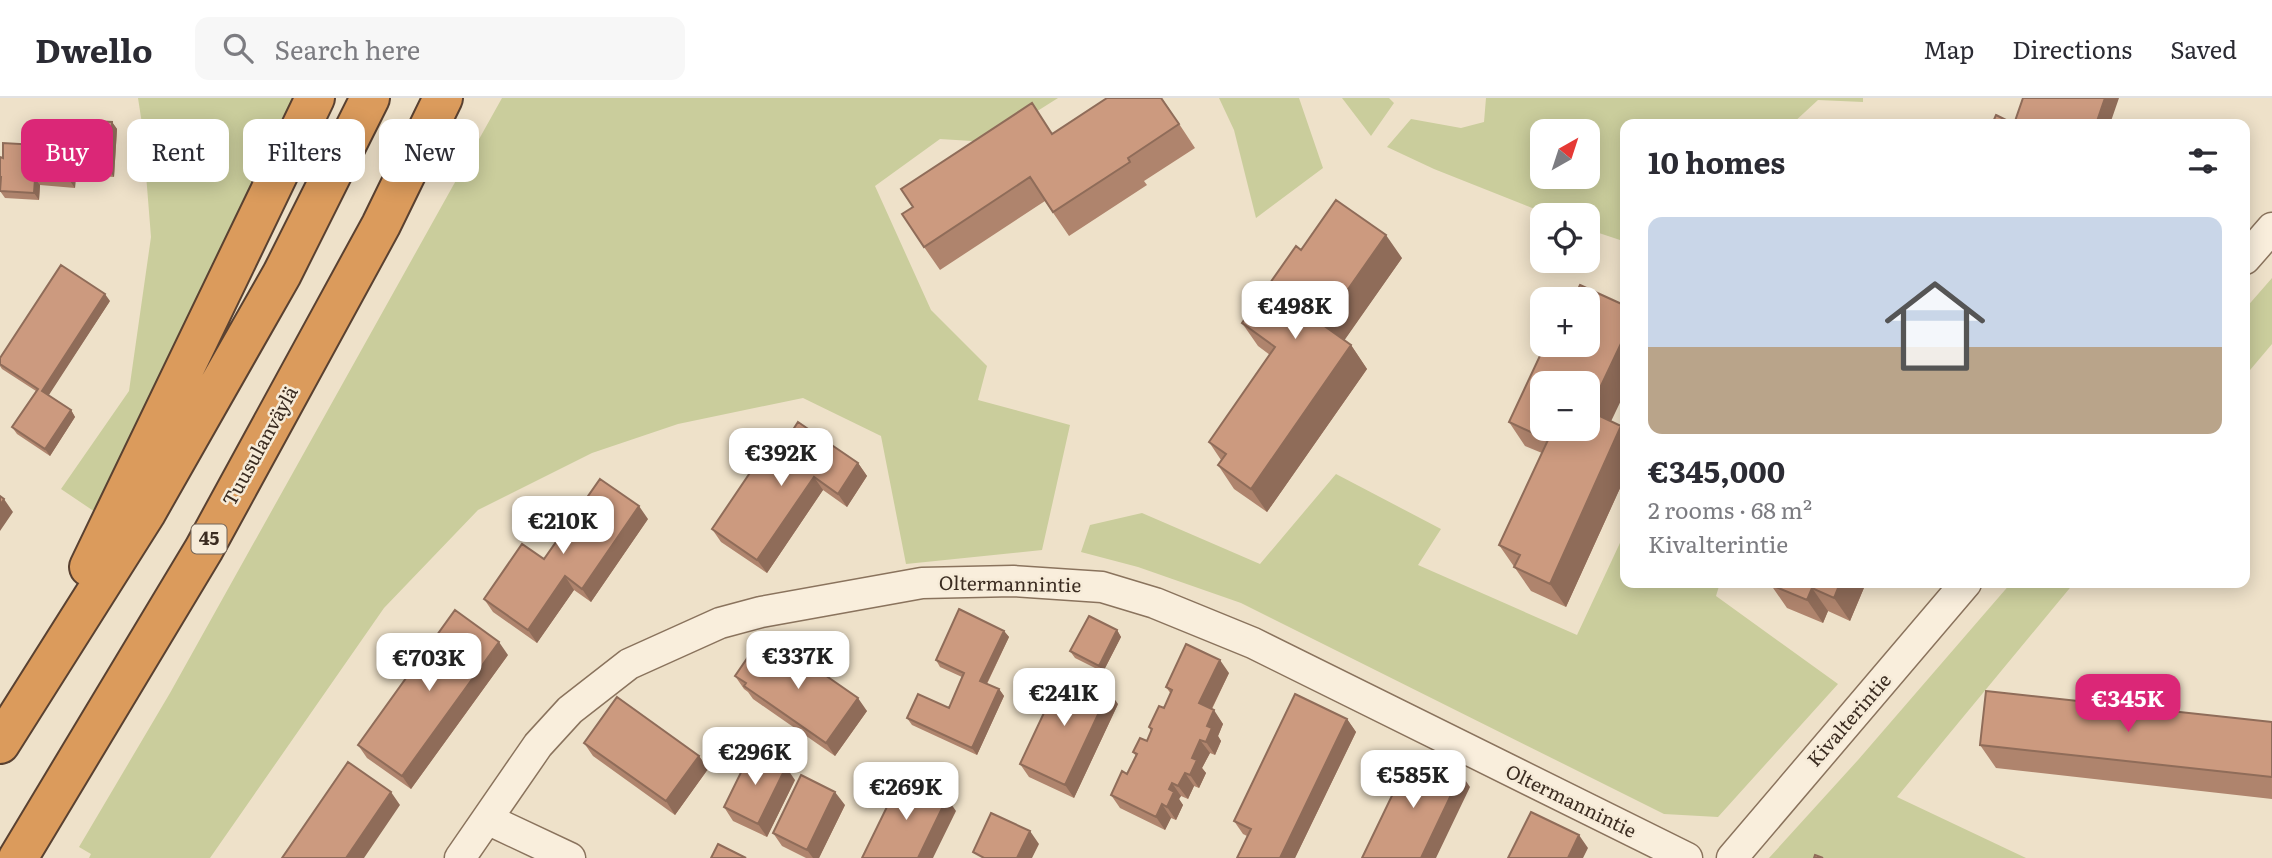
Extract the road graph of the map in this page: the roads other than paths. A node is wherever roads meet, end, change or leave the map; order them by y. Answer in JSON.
{"nodes":[{"id":1,"x":315,"y":98,"type":"edge"},
{"id":2,"x":370,"y":98,"type":"edge"},
{"id":3,"x":443,"y":98,"type":"edge"},
{"id":4,"x":467,"y":98,"type":"edge"},
{"id":5,"x":381,"y":225,"type":"junction"},
{"id":6,"x":2272,"y":228,"type":"edge"},
{"id":7,"x":2250,"y":253,"type":"edge"},
{"id":8,"x":1962,"y":588,"type":"edge"},
{"id":9,"x":48,"y":666,"type":"junction"},
{"id":10,"x":0,"y":744,"type":"edge"},
{"id":11,"x":487,"y":819,"type":"junction"},
{"id":12,"x":18,"y":858,"type":"edge"},
{"id":13,"x":460,"y":858,"type":"edge"},
{"id":14,"x":570,"y":858,"type":"edge"},
{"id":15,"x":1687,"y":858,"type":"edge"},
{"id":16,"x":1732,"y":858,"type":"edge"}],
"edges":[{"from":1,"to":9,"type":"highway"},
{"from":2,"to":9,"type":"highway"},
{"from":3,"to":5,"type":"highway","name":"Tuusulanväylä","number":"45"},
{"from":4,"to":5,"type":"highway"},
{"from":5,"to":12,"type":"highway","name":"Tuusulanväylä","number":"45"},
{"from":6,"to":7,"type":"street"},
{"from":8,"to":16,"type":"street","name":"Kivalterintie"},
{"from":9,"to":10,"type":"highway"},
{"from":11,"to":13,"type":"street","name":"Oltermannintie"},
{"from":11,"to":14,"type":"street"},
{"from":11,"to":15,"type":"street","name":"Oltermannintie"}]}
